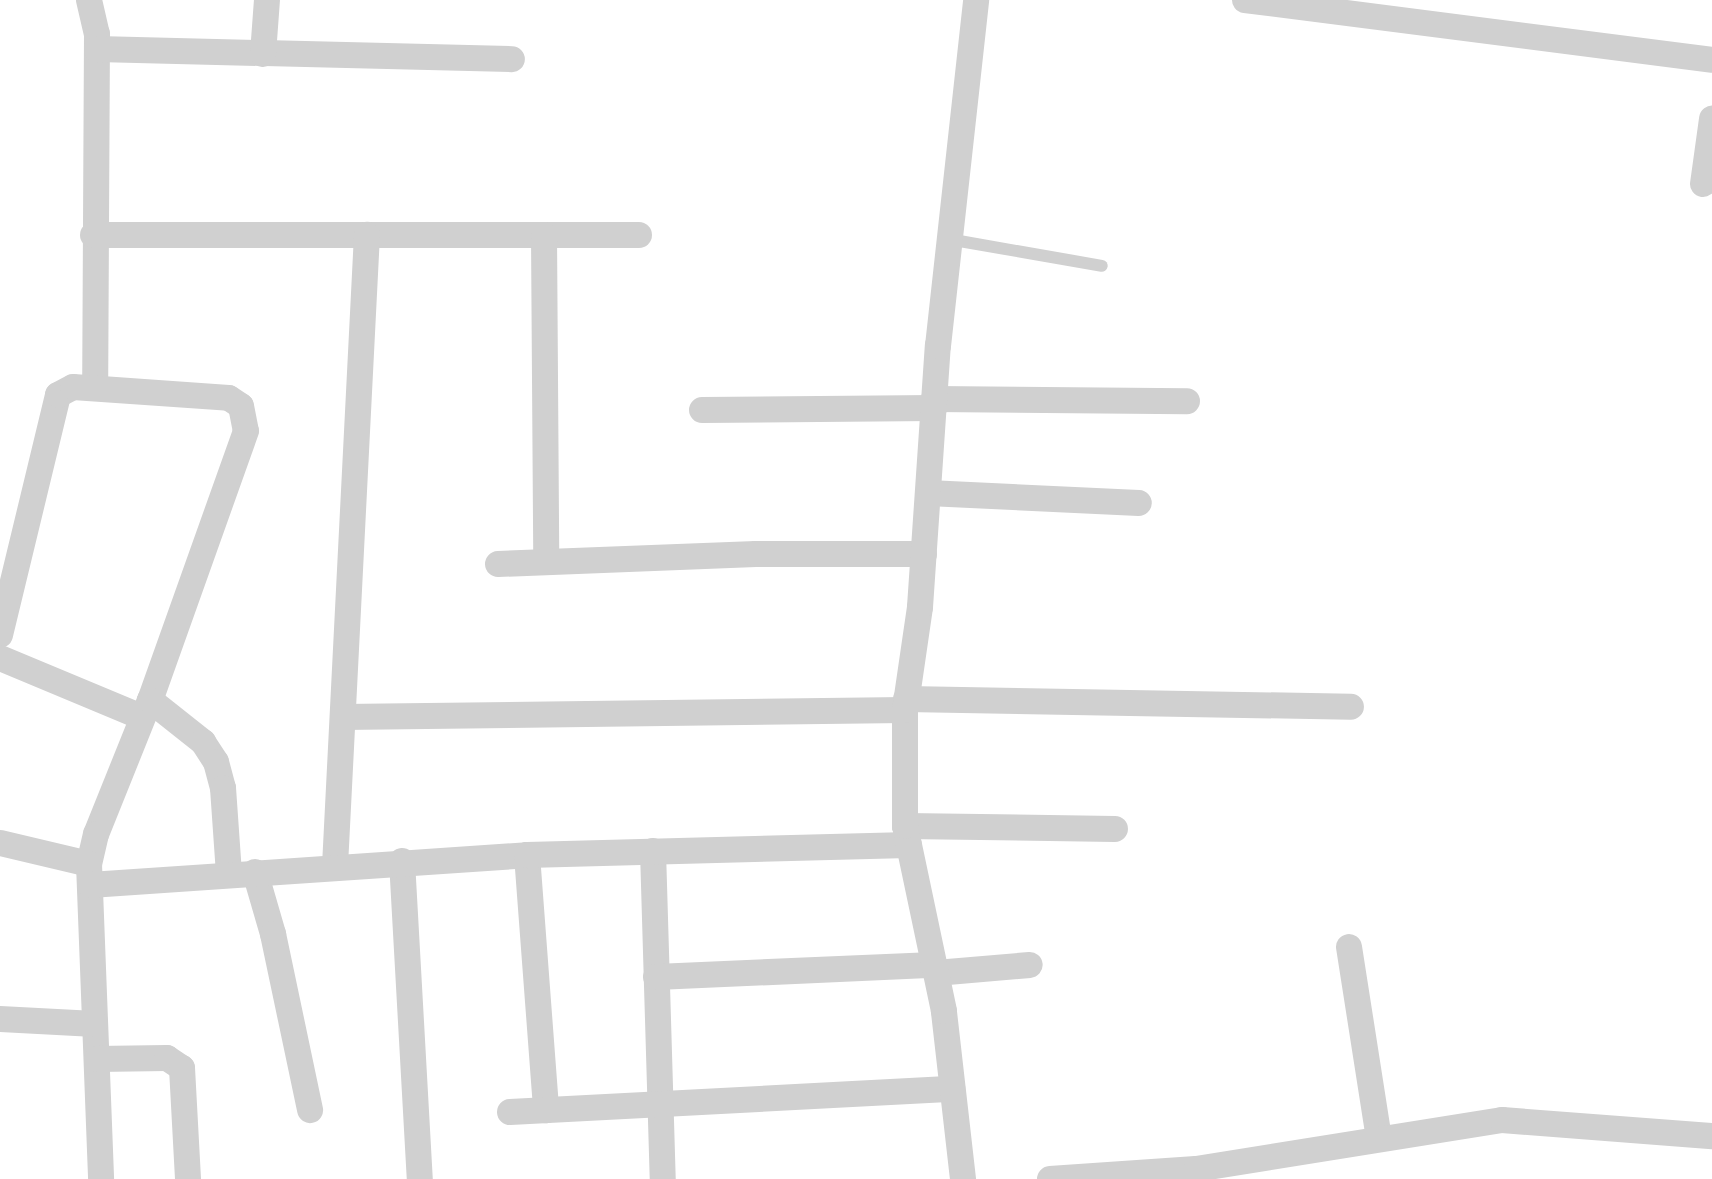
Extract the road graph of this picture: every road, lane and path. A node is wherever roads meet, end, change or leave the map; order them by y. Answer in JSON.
{"nodes":[{"id":1,"x":89,"y":0,"type":"edge"},
{"id":2,"x":267,"y":0,"type":"edge"},
{"id":3,"x":976,"y":0,"type":"edge"},
{"id":4,"x":1245,"y":0,"type":"edge"},
{"id":5,"x":97,"y":49,"type":"junction"},
{"id":6,"x":263,"y":54,"type":"junction"},
{"id":7,"x":512,"y":59,"type":"dead end"},
{"id":8,"x":1712,"y":61,"type":"edge"},
{"id":9,"x":1712,"y":119,"type":"edge"},
{"id":10,"x":1703,"y":184,"type":"dead end"},
{"id":11,"x":93,"y":235,"type":"junction"},
{"id":12,"x":367,"y":235,"type":"junction"},
{"id":13,"x":544,"y":235,"type":"junction"},
{"id":14,"x":639,"y":235,"type":"dead end"},
{"id":15,"x":948,"y":240,"type":"junction"},
{"id":16,"x":1102,"y":265,"type":"dead end"},
{"id":17,"x":95,"y":388,"type":"junction"},
{"id":18,"x":1186,"y":401,"type":"dead end"},
{"id":19,"x":934,"y":403,"type":"junction"},
{"id":20,"x":702,"y":410,"type":"dead end"},
{"id":21,"x":928,"y":493,"type":"junction"},
{"id":22,"x":1139,"y":503,"type":"dead end"},
{"id":23,"x":923,"y":554,"type":"junction"},
{"id":24,"x":546,"y":562,"type":"junction"},
{"id":25,"x":498,"y":564,"type":"dead end"},
{"id":26,"x":0,"y":635,"type":"edge"},
{"id":27,"x":0,"y":658,"type":"edge"},
{"id":28,"x":905,"y":705,"type":"junction"},
{"id":29,"x":1352,"y":707,"type":"dead end"},
{"id":30,"x":146,"y":709,"type":"junction"},
{"id":31,"x":343,"y":718,"type":"junction"},
{"id":32,"x":1115,"y":829,"type":"dead end"},
{"id":33,"x":907,"y":835,"type":"junction"},
{"id":34,"x":0,"y":843,"type":"edge"},
{"id":35,"x":653,"y":851,"type":"junction"},
{"id":36,"x":527,"y":855,"type":"junction"},
{"id":37,"x":402,"y":861,"type":"junction"},
{"id":38,"x":335,"y":866,"type":"junction"},
{"id":39,"x":242,"y":873,"type":"junction"},
{"id":40,"x":90,"y":874,"type":"junction"},
{"id":41,"x":1349,"y":947,"type":"dead end"},
{"id":42,"x":1030,"y":965,"type":"dead end"},
{"id":43,"x":935,"y":969,"type":"junction"},
{"id":44,"x":656,"y":976,"type":"junction"},
{"id":45,"x":0,"y":1019,"type":"edge"},
{"id":46,"x":96,"y":1024,"type":"junction"},
{"id":47,"x":97,"y":1059,"type":"junction"},
{"id":48,"x":952,"y":1089,"type":"junction"},
{"id":49,"x":659,"y":1104,"type":"junction"},
{"id":50,"x":310,"y":1110,"type":"dead end"},
{"id":51,"x":546,"y":1110,"type":"junction"},
{"id":52,"x":510,"y":1112,"type":"dead end"},
{"id":53,"x":1712,"y":1136,"type":"edge"},
{"id":54,"x":1379,"y":1139,"type":"junction"},
{"id":55,"x":101,"y":1179,"type":"edge"},
{"id":56,"x":188,"y":1179,"type":"edge"},
{"id":57,"x":420,"y":1179,"type":"edge"},
{"id":58,"x":663,"y":1179,"type":"edge"},
{"id":59,"x":962,"y":1179,"type":"edge"},
{"id":60,"x":1050,"y":1179,"type":"edge"}],
"edges":[{"from":1,"to":5,"type":"street"},
{"from":2,"to":6,"type":"street"},
{"from":3,"to":15,"type":"street"},
{"from":4,"to":8,"type":"street"},
{"from":5,"to":6,"type":"street"},
{"from":5,"to":11,"type":"street"},
{"from":6,"to":7,"type":"street"},
{"from":9,"to":10,"type":"street"},
{"from":11,"to":12,"type":"street"},
{"from":11,"to":17,"type":"street"},
{"from":12,"to":13,"type":"street"},
{"from":12,"to":31,"type":"street"},
{"from":13,"to":14,"type":"street"},
{"from":13,"to":24,"type":"street"},
{"from":15,"to":16,"type":"lane"},
{"from":15,"to":19,"type":"street"},
{"from":17,"to":26,"type":"street"},
{"from":17,"to":30,"type":"street"},
{"from":18,"to":19,"type":"street"},
{"from":19,"to":20,"type":"street"},
{"from":19,"to":21,"type":"street"},
{"from":21,"to":22,"type":"street"},
{"from":21,"to":23,"type":"street"},
{"from":23,"to":24,"type":"street"},
{"from":23,"to":28,"type":"street"},
{"from":24,"to":25,"type":"street"},
{"from":27,"to":30,"type":"street"},
{"from":28,"to":29,"type":"street"},
{"from":28,"to":31,"type":"street"},
{"from":28,"to":33,"type":"street"},
{"from":30,"to":39,"type":"street"},
{"from":30,"to":40,"type":"street"},
{"from":31,"to":38,"type":"street"},
{"from":32,"to":33,"type":"street"},
{"from":33,"to":35,"type":"street"},
{"from":33,"to":43,"type":"street"},
{"from":34,"to":40,"type":"street"},
{"from":35,"to":36,"type":"street"},
{"from":35,"to":44,"type":"street"},
{"from":36,"to":37,"type":"street"},
{"from":36,"to":51,"type":"street"},
{"from":37,"to":38,"type":"street"},
{"from":37,"to":57,"type":"street"},
{"from":38,"to":39,"type":"street"},
{"from":39,"to":40,"type":"street"},
{"from":39,"to":50,"type":"street"},
{"from":40,"to":46,"type":"street"},
{"from":41,"to":54,"type":"street"},
{"from":42,"to":43,"type":"street"},
{"from":43,"to":44,"type":"street"},
{"from":43,"to":48,"type":"street"},
{"from":44,"to":49,"type":"street"},
{"from":45,"to":46,"type":"street"},
{"from":46,"to":47,"type":"street"},
{"from":47,"to":55,"type":"street"},
{"from":47,"to":56,"type":"street"},
{"from":48,"to":49,"type":"street"},
{"from":48,"to":59,"type":"street"},
{"from":49,"to":51,"type":"street"},
{"from":49,"to":58,"type":"street"},
{"from":51,"to":52,"type":"street"},
{"from":53,"to":54,"type":"street"},
{"from":54,"to":60,"type":"street"}]}
